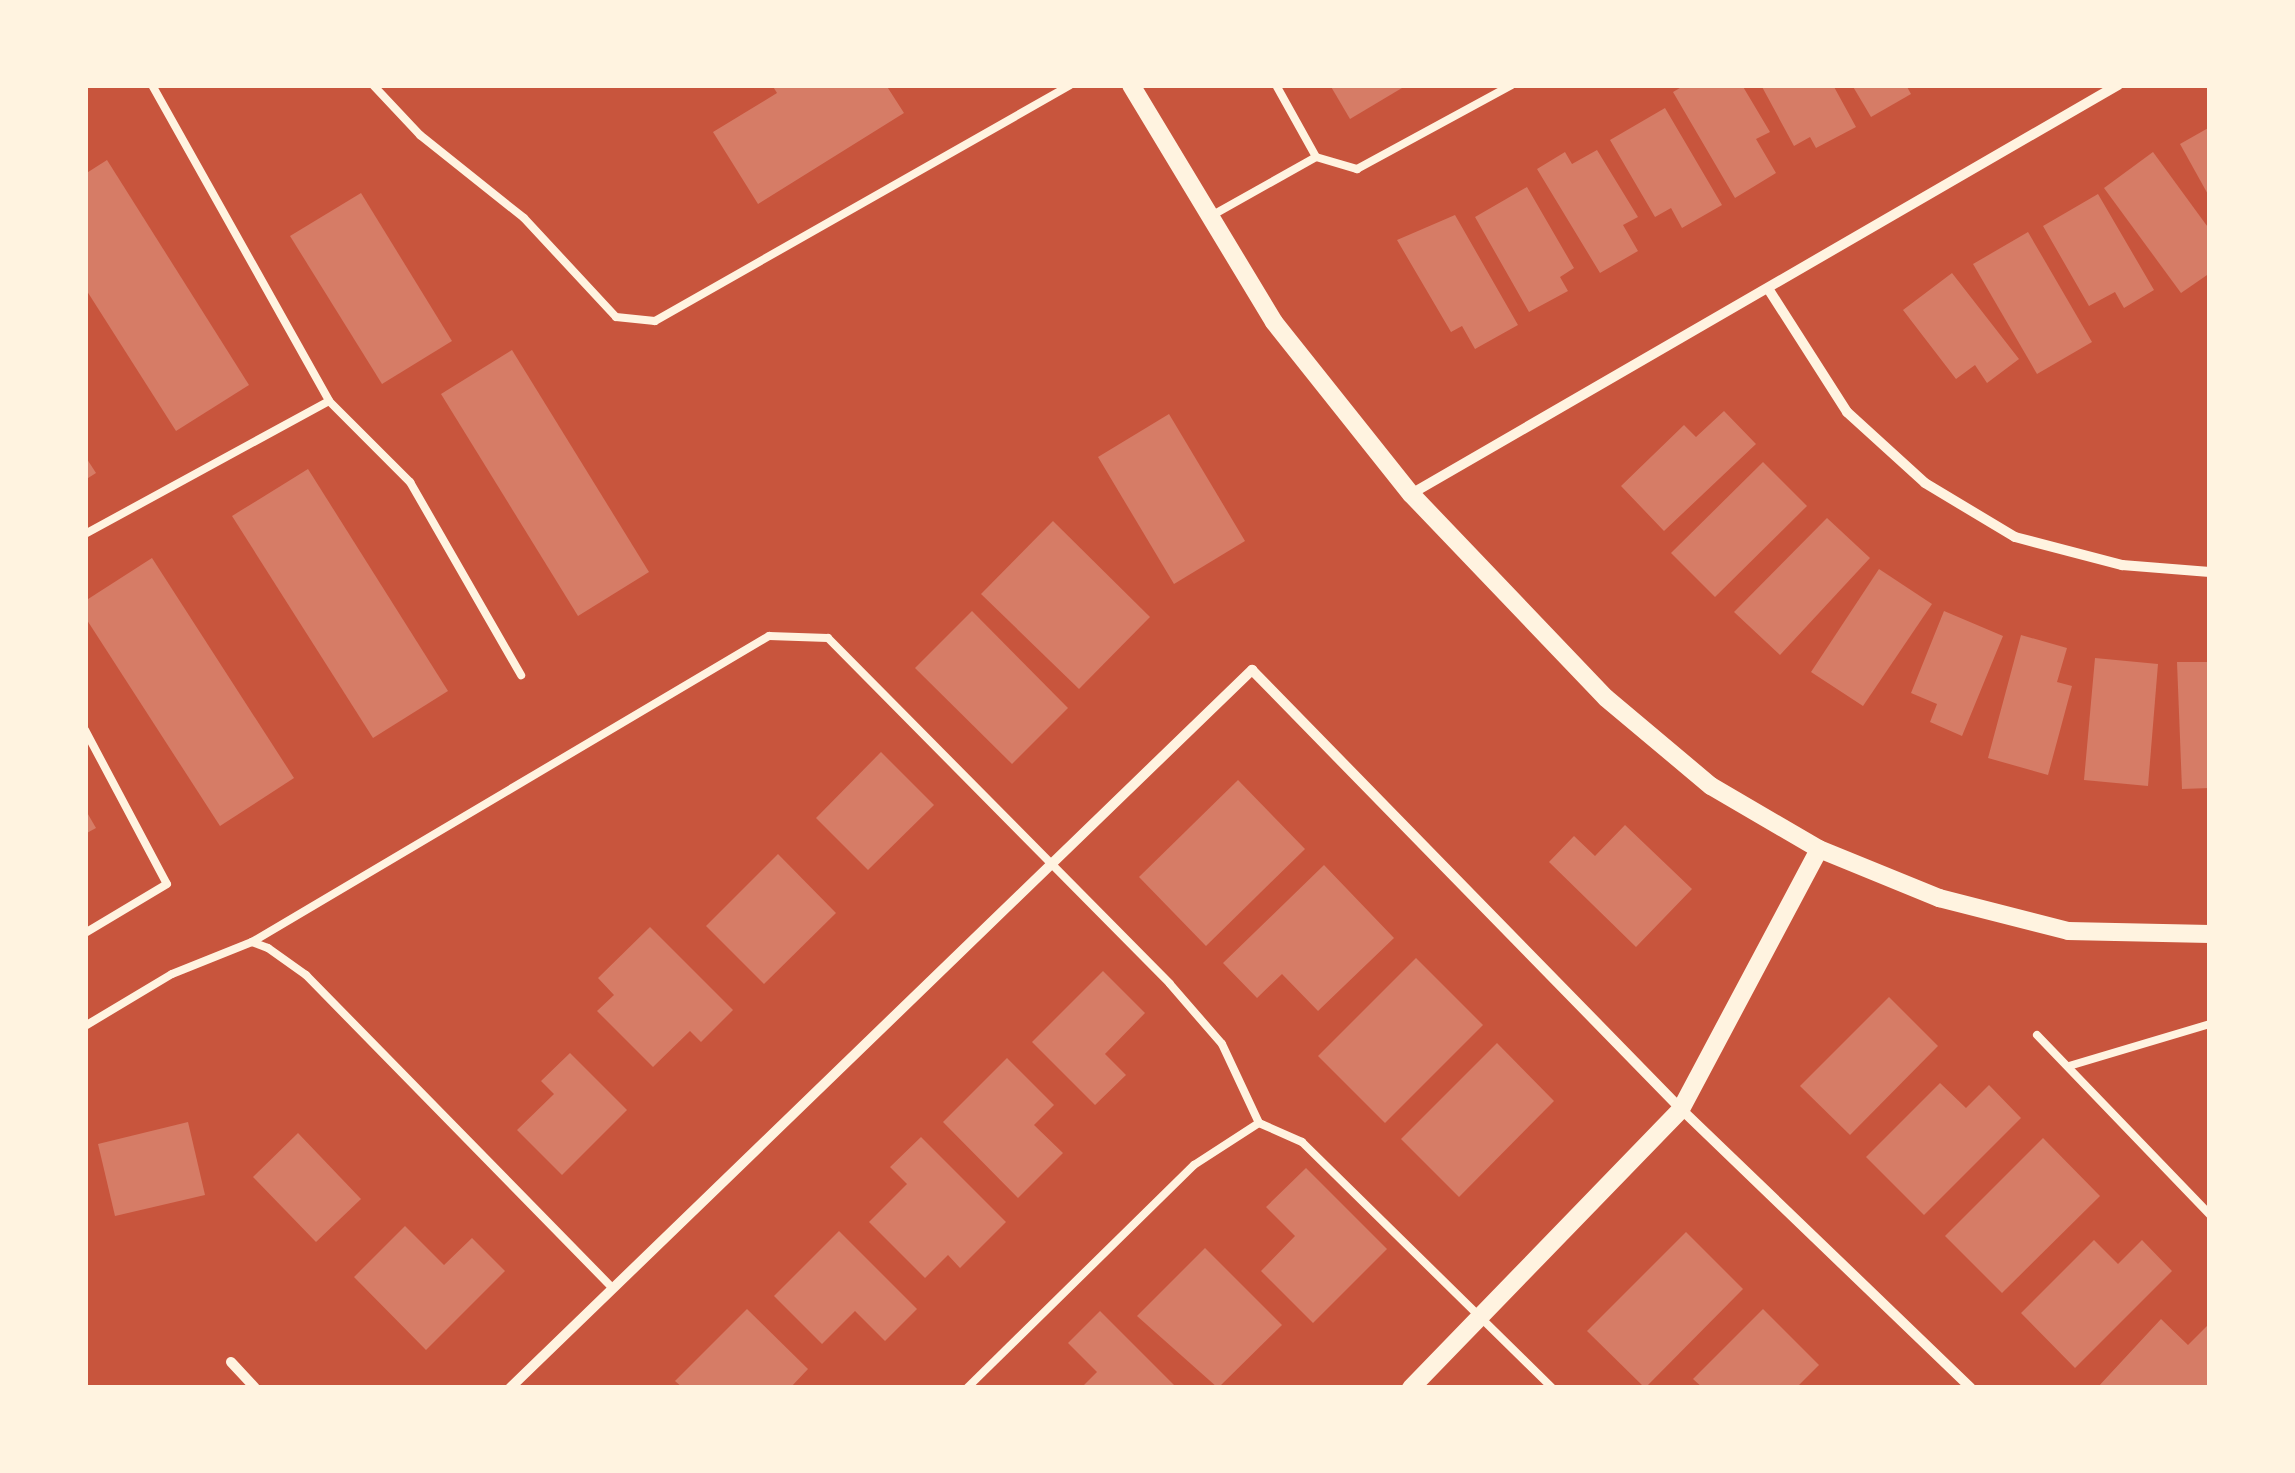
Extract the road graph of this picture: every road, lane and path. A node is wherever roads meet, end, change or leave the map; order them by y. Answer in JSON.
{"nodes":[{"id":1,"x":152,"y":85,"type":"edge"},
{"id":2,"x":374,"y":85,"type":"edge"},
{"id":3,"x":1070,"y":85,"type":"edge"},
{"id":4,"x":1131,"y":85,"type":"edge"},
{"id":5,"x":1276,"y":85,"type":"edge"},
{"id":6,"x":1512,"y":85,"type":"edge"},
{"id":7,"x":2118,"y":85,"type":"edge"},
{"id":8,"x":1316,"y":157,"type":"junction"},
{"id":9,"x":1211,"y":216,"type":"junction"},
{"id":10,"x":1769,"y":290,"type":"junction"},
{"id":11,"x":329,"y":401,"type":"junction"},
{"id":12,"x":1411,"y":494,"type":"junction"},
{"id":13,"x":85,"y":534,"type":"edge"},
{"id":14,"x":2210,"y":572,"type":"edge"},
{"id":15,"x":522,"y":675,"type":"dead end"},
{"id":16,"x":85,"y":730,"type":"edge"},
{"id":17,"x":1819,"y":850,"type":"junction"},
{"id":18,"x":1046,"y":864,"type":"junction"},
{"id":19,"x":85,"y":932,"type":"edge"},
{"id":20,"x":2210,"y":934,"type":"edge"},
{"id":21,"x":252,"y":942,"type":"junction"},
{"id":22,"x":2210,"y":1024,"type":"edge"},
{"id":23,"x":85,"y":1026,"type":"edge"},
{"id":24,"x":2038,"y":1035,"type":"dead end"},
{"id":25,"x":2069,"y":1066,"type":"junction"},
{"id":26,"x":1680,"y":1109,"type":"junction"},
{"id":27,"x":1259,"y":1123,"type":"junction"},
{"id":28,"x":2210,"y":1215,"type":"edge"},
{"id":29,"x":612,"y":1288,"type":"junction"},
{"id":30,"x":1482,"y":1318,"type":"junction"},
{"id":31,"x":231,"y":1362,"type":"dead end"},
{"id":32,"x":255,"y":1388,"type":"edge"},
{"id":33,"x":510,"y":1388,"type":"edge"},
{"id":34,"x":967,"y":1388,"type":"edge"},
{"id":35,"x":1410,"y":1388,"type":"edge"},
{"id":36,"x":1552,"y":1388,"type":"edge"},
{"id":37,"x":1971,"y":1388,"type":"edge"}],
"edges":[{"from":1,"to":11,"type":"lane"},
{"from":2,"to":3,"type":"lane"},
{"from":4,"to":9,"type":"street"},
{"from":5,"to":8,"type":"lane"},
{"from":6,"to":8,"type":"lane"},
{"from":7,"to":10,"type":"street"},
{"from":8,"to":9,"type":"lane"},
{"from":9,"to":12,"type":"street"},
{"from":10,"to":12,"type":"street"},
{"from":10,"to":14,"type":"street"},
{"from":11,"to":13,"type":"lane"},
{"from":11,"to":15,"type":"lane"},
{"from":12,"to":17,"type":"street"},
{"from":16,"to":19,"type":"lane"},
{"from":17,"to":20,"type":"street"},
{"from":17,"to":26,"type":"street"},
{"from":18,"to":21,"type":"lane"},
{"from":18,"to":26,"type":"street"},
{"from":18,"to":27,"type":"lane"},
{"from":18,"to":29,"type":"street"},
{"from":21,"to":23,"type":"lane"},
{"from":21,"to":29,"type":"lane"},
{"from":22,"to":25,"type":"lane"},
{"from":24,"to":25,"type":"lane"},
{"from":25,"to":28,"type":"lane"},
{"from":26,"to":30,"type":"street"},
{"from":26,"to":37,"type":"street"},
{"from":27,"to":30,"type":"lane"},
{"from":27,"to":34,"type":"lane"},
{"from":29,"to":33,"type":"street"},
{"from":30,"to":35,"type":"street"},
{"from":30,"to":36,"type":"lane"},
{"from":31,"to":32,"type":"street"}]}
